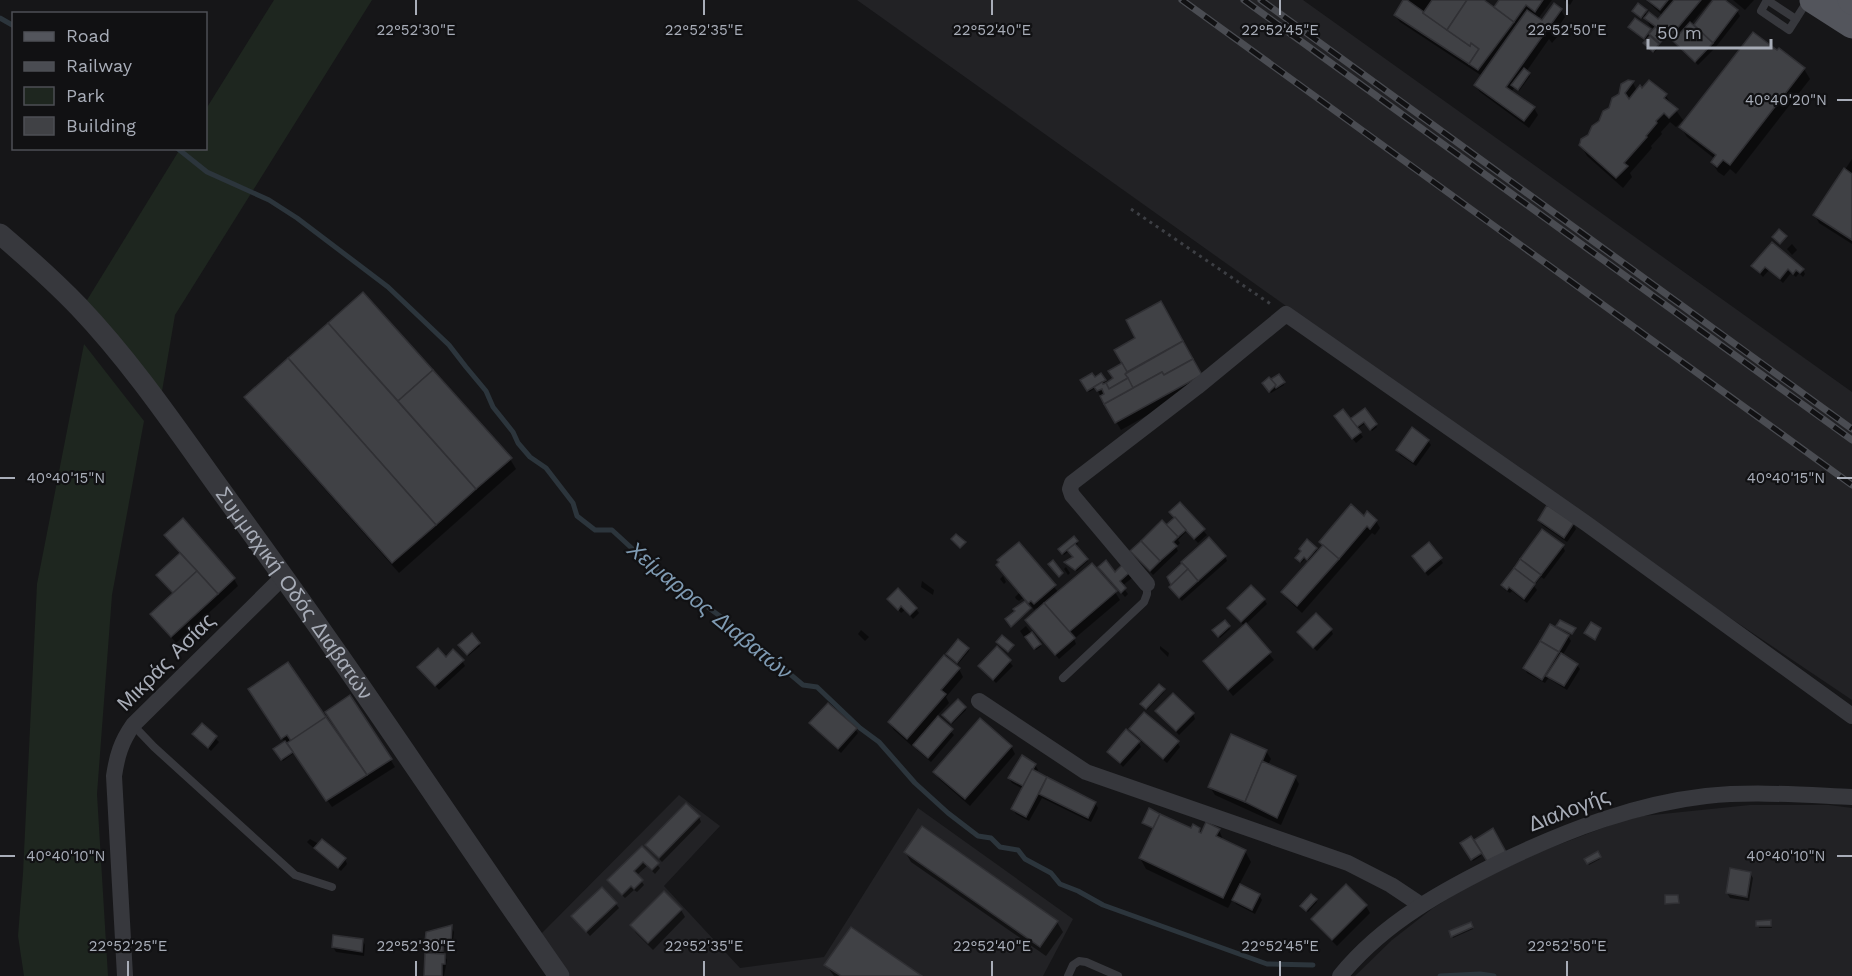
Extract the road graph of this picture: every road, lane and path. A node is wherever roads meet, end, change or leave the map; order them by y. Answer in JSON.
{"nodes":[{"id":1,"x":1767,"y":0,"type":"edge"},
{"id":2,"x":1808,"y":0,"type":"edge"},
{"id":3,"x":1805,"y":9,"type":"edge"},
{"id":4,"x":1852,"y":25,"type":"edge"},
{"id":5,"x":1131,"y":209,"type":"dead end"},
{"id":6,"x":0,"y":234,"type":"edge"},
{"id":7,"x":1286,"y":314,"type":"junction"},
{"id":8,"x":284,"y":576,"type":"junction"},
{"id":9,"x":1147,"y":584,"type":"joint"},
{"id":10,"x":1063,"y":678,"type":"dead end"},
{"id":11,"x":979,"y":701,"type":"dead end"},
{"id":12,"x":1852,"y":716,"type":"edge"},
{"id":13,"x":133,"y":725,"type":"junction"},
{"id":14,"x":1852,"y":797,"type":"edge"},
{"id":15,"x":332,"y":887,"type":"dead end"},
{"id":16,"x":1421,"y":905,"type":"junction"},
{"id":17,"x":125,"y":976,"type":"edge"},
{"id":18,"x":559,"y":976,"type":"edge"},
{"id":19,"x":1068,"y":976,"type":"edge"},
{"id":20,"x":1118,"y":976,"type":"edge"},
{"id":21,"x":1340,"y":976,"type":"edge"}],
"edges":[{"from":1,"to":3,"type":"lane"},
{"from":1,"to":3,"type":"lane"},
{"from":2,"to":3,"type":"lane"},
{"from":3,"to":4,"type":"main road"},
{"from":5,"to":7,"type":"path"},
{"from":6,"to":8,"type":"street","name":"Συμμαχική Οδός Διαβατών"},
{"from":7,"to":9,"type":"street"},
{"from":7,"to":12,"type":"street"},
{"from":8,"to":13,"type":"street","name":"Μικράς Ασίας"},
{"from":8,"to":18,"type":"street","name":"Συμμαχική Οδός Διαβατών"},
{"from":9,"to":10,"type":"lane"},
{"from":11,"to":16,"type":"street"},
{"from":13,"to":15,"type":"lane"},
{"from":13,"to":17,"type":"street","name":"Μικράς Ασίας"},
{"from":14,"to":16,"type":"street","name":"Διαλογής"},
{"from":16,"to":21,"type":"street","name":"Διαλογής"},
{"from":19,"to":20,"type":"lane"}]}
